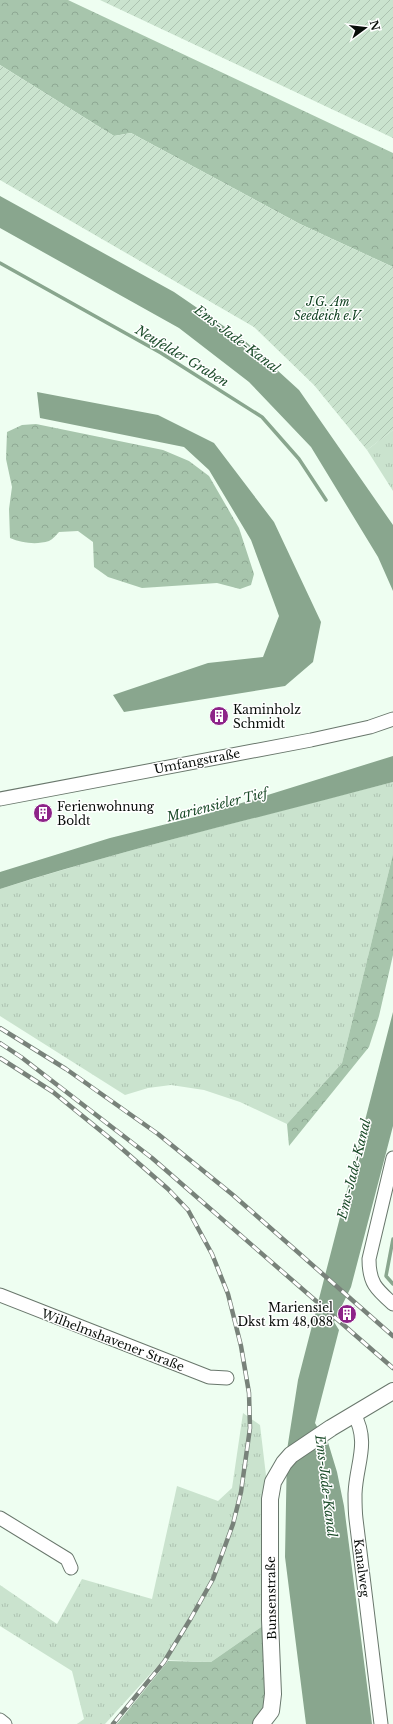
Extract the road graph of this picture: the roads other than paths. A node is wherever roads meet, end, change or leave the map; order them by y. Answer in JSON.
{"nodes":[{"id":1,"x":393,"y":719,"type":"edge"},
{"id":2,"x":0,"y":799,"type":"edge"},
{"id":3,"x":393,"y":1158,"type":"edge"},
{"id":4,"x":0,"y":1295,"type":"edge"},
{"id":5,"x":393,"y":1304,"type":"edge"},
{"id":6,"x":227,"y":1378,"type":"dead end"},
{"id":7,"x":393,"y":1391,"type":"edge"},
{"id":8,"x":354,"y":1414,"type":"junction"},
{"id":9,"x":0,"y":1518,"type":"edge"},
{"id":10,"x":71,"y":1568,"type":"dead end"},
{"id":11,"x":0,"y":1720,"type":"edge"},
{"id":12,"x":5,"y":1724,"type":"edge"},
{"id":13,"x":261,"y":1724,"type":"edge"},
{"id":14,"x":381,"y":1724,"type":"edge"}],
"edges":[{"from":1,"to":2,"type":"street","name":"Umfangstraße"},
{"from":3,"to":5,"type":"street"},
{"from":4,"to":6,"type":"street","name":"Wilhelmshavener Straße"},
{"from":7,"to":8,"type":"street","name":"Bunsenstraße"},
{"from":8,"to":13,"type":"street","name":"Bunsenstraße"},
{"from":8,"to":14,"type":"street","name":"Kanalweg"},
{"from":9,"to":10,"type":"street"},
{"from":11,"to":12,"type":"street"}]}
